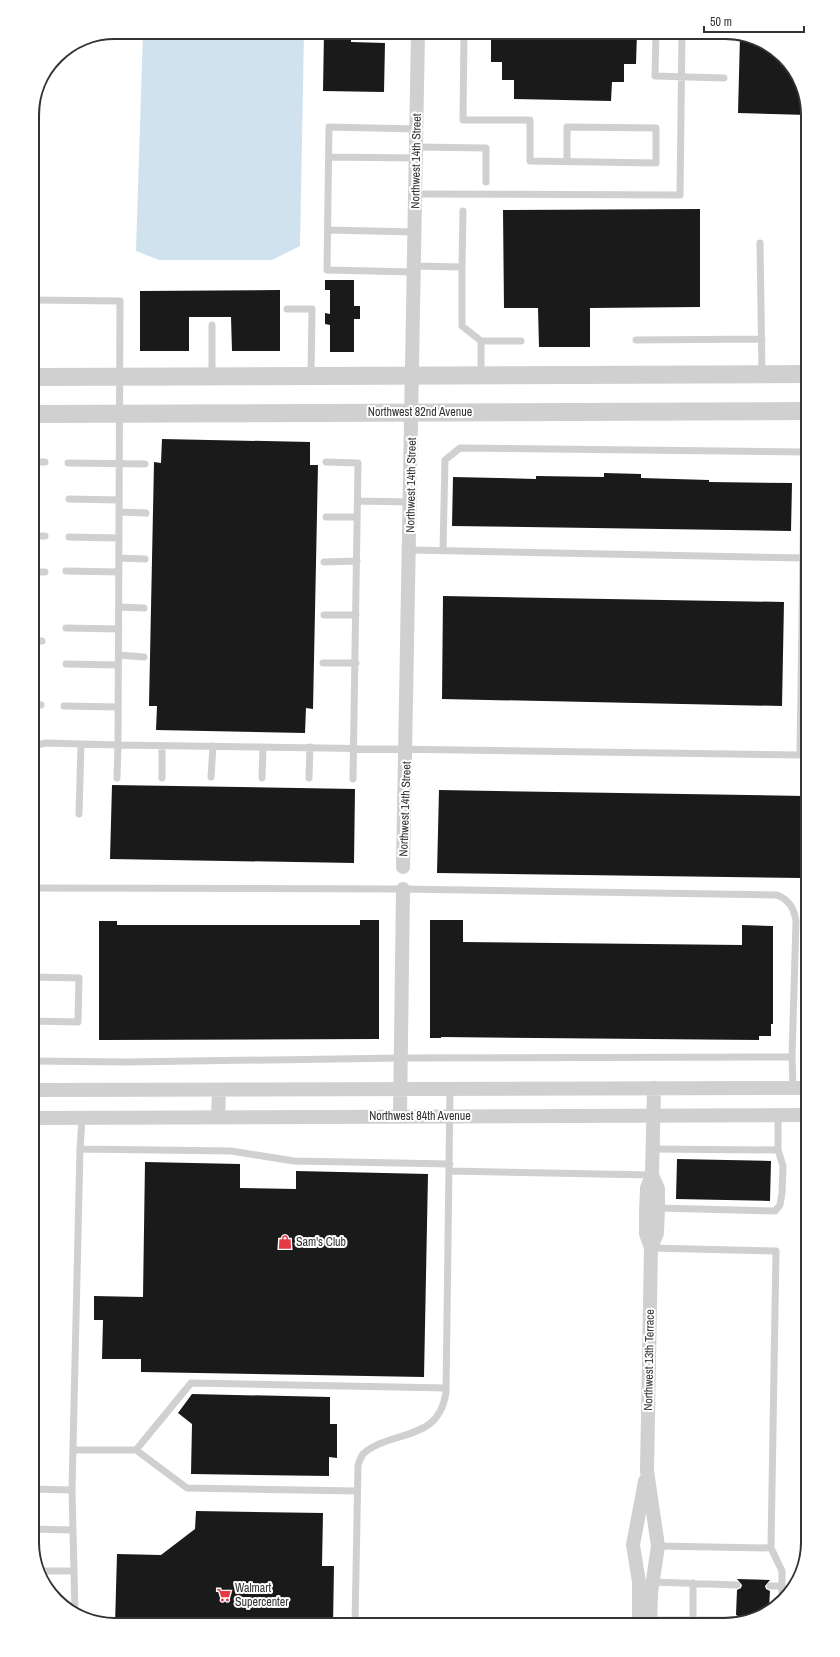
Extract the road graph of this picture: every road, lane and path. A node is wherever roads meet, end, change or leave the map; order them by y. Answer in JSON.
{"nodes":[{"id":1,"x":418,"y":39,"type":"edge"},
{"id":2,"x":464,"y":39,"type":"edge"},
{"id":3,"x":656,"y":39,"type":"edge"},
{"id":4,"x":682,"y":39,"type":"edge"},
{"id":5,"x":682,"y":78,"type":"junction"},
{"id":6,"x":724,"y":78,"type":"dead end"},
{"id":7,"x":416,"y":129,"type":"junction"},
{"id":8,"x":416,"y":152,"type":"junction"},
{"id":9,"x":328,"y":157,"type":"junction"},
{"id":10,"x":567,"y":161,"type":"junction"},
{"id":11,"x":486,"y":182,"type":"dead end"},
{"id":12,"x":415,"y":194,"type":"junction"},
{"id":13,"x":463,"y":211,"type":"dead end"},
{"id":14,"x":328,"y":230,"type":"junction"},
{"id":15,"x":414,"y":232,"type":"junction"},
{"id":16,"x":760,"y":243,"type":"dead end"},
{"id":17,"x":462,"y":267,"type":"junction"},
{"id":18,"x":413,"y":269,"type":"junction"},
{"id":19,"x":39,"y":300,"type":"edge"},
{"id":20,"x":287,"y":309,"type":"dead end"},
{"id":21,"x":212,"y":325,"type":"dead end"},
{"id":22,"x":762,"y":339,"type":"junction"},
{"id":23,"x":636,"y":340,"type":"dead end"},
{"id":24,"x":481,"y":341,"type":"junction"},
{"id":25,"x":521,"y":341,"type":"dead end"},
{"id":26,"x":762,"y":374,"type":"junction"},
{"id":27,"x":801,"y":374,"type":"edge"},
{"id":28,"x":481,"y":375,"type":"junction"},
{"id":29,"x":212,"y":376,"type":"junction"},
{"id":30,"x":311,"y":376,"type":"junction"},
{"id":31,"x":412,"y":376,"type":"junction"},
{"id":32,"x":39,"y":377,"type":"edge"},
{"id":33,"x":120,"y":377,"type":"junction"},
{"id":34,"x":801,"y":411,"type":"edge"},
{"id":35,"x":412,"y":412,"type":"junction"},
{"id":36,"x":39,"y":414,"type":"edge"},
{"id":37,"x":120,"y":414,"type":"junction"},
{"id":38,"x":801,"y":452,"type":"edge"},
{"id":39,"x":39,"y":462,"type":"edge"},
{"id":40,"x":45,"y":462,"type":"dead end"},
{"id":41,"x":326,"y":462,"type":"dead end"},
{"id":42,"x":68,"y":463,"type":"dead end"},
{"id":43,"x":120,"y":463,"type":"junction"},
{"id":44,"x":145,"y":464,"type":"dead end"},
{"id":45,"x":68,"y":499,"type":"dead end"},
{"id":46,"x":119,"y":500,"type":"junction"},
{"id":47,"x":358,"y":501,"type":"junction"},
{"id":48,"x":410,"y":502,"type":"junction"},
{"id":49,"x":119,"y":512,"type":"junction"},
{"id":50,"x":146,"y":513,"type":"dead end"},
{"id":51,"x":326,"y":517,"type":"dead end"},
{"id":52,"x":357,"y":517,"type":"junction"},
{"id":53,"x":39,"y":536,"type":"edge"},
{"id":54,"x":45,"y":536,"type":"dead end"},
{"id":55,"x":69,"y":537,"type":"dead end"},
{"id":56,"x":119,"y":538,"type":"junction"},
{"id":57,"x":410,"y":550,"type":"junction"},
{"id":58,"x":443,"y":550,"type":"junction"},
{"id":59,"x":119,"y":558,"type":"junction"},
{"id":60,"x":801,"y":558,"type":"edge"},
{"id":61,"x":145,"y":559,"type":"dead end"},
{"id":62,"x":357,"y":561,"type":"junction"},
{"id":63,"x":324,"y":562,"type":"dead end"},
{"id":64,"x":66,"y":571,"type":"dead end"},
{"id":65,"x":39,"y":572,"type":"edge"},
{"id":66,"x":45,"y":572,"type":"dead end"},
{"id":67,"x":119,"y":572,"type":"junction"},
{"id":68,"x":119,"y":606,"type":"junction"},
{"id":69,"x":144,"y":608,"type":"dead end"},
{"id":70,"x":324,"y":615,"type":"dead end"},
{"id":71,"x":356,"y":615,"type":"junction"},
{"id":72,"x":66,"y":628,"type":"dead end"},
{"id":73,"x":119,"y":629,"type":"junction"},
{"id":74,"x":119,"y":655,"type":"junction"},
{"id":75,"x":144,"y":657,"type":"dead end"},
{"id":76,"x":323,"y":663,"type":"dead end"},
{"id":77,"x":356,"y":663,"type":"junction"},
{"id":78,"x":66,"y":664,"type":"dead end"},
{"id":79,"x":118,"y":665,"type":"junction"},
{"id":80,"x":801,"y":689,"type":"edge"},
{"id":81,"x":39,"y":705,"type":"edge"},
{"id":82,"x":42,"y":705,"type":"dead end"},
{"id":83,"x":64,"y":706,"type":"dead end"},
{"id":84,"x":118,"y":707,"type":"junction"},
{"id":85,"x":39,"y":744,"type":"edge"},
{"id":86,"x":81,"y":744,"type":"junction"},
{"id":87,"x":118,"y":745,"type":"junction"},
{"id":88,"x":162,"y":746,"type":"junction"},
{"id":89,"x":213,"y":746,"type":"junction"},
{"id":90,"x":263,"y":747,"type":"junction"},
{"id":91,"x":310,"y":747,"type":"junction"},
{"id":92,"x":354,"y":748,"type":"junction"},
{"id":93,"x":406,"y":749,"type":"junction"},
{"id":94,"x":211,"y":777,"type":"dead end"},
{"id":95,"x":117,"y":778,"type":"dead end"},
{"id":96,"x":162,"y":778,"type":"dead end"},
{"id":97,"x":262,"y":778,"type":"dead end"},
{"id":98,"x":309,"y":778,"type":"dead end"},
{"id":99,"x":353,"y":779,"type":"dead end"},
{"id":100,"x":79,"y":814,"type":"dead end"},
{"id":101,"x":403,"y":867,"type":"dead end"},
{"id":102,"x":39,"y":888,"type":"edge"},
{"id":103,"x":403,"y":889,"type":"junction"},
{"id":104,"x":39,"y":977,"type":"edge"},
{"id":105,"x":39,"y":1021,"type":"edge"},
{"id":106,"x":792,"y":1057,"type":"junction"},
{"id":107,"x":401,"y":1058,"type":"junction"},
{"id":108,"x":39,"y":1061,"type":"edge"},
{"id":109,"x":654,"y":1088,"type":"junction"},
{"id":110,"x":793,"y":1088,"type":"junction"},
{"id":111,"x":801,"y":1088,"type":"edge"},
{"id":112,"x":401,"y":1089,"type":"junction"},
{"id":113,"x":450,"y":1089,"type":"junction"},
{"id":114,"x":39,"y":1090,"type":"edge"},
{"id":115,"x":218,"y":1090,"type":"junction"},
{"id":116,"x":653,"y":1115,"type":"junction"},
{"id":117,"x":778,"y":1115,"type":"junction"},
{"id":118,"x":801,"y":1115,"type":"edge"},
{"id":119,"x":400,"y":1116,"type":"junction"},
{"id":120,"x":451,"y":1116,"type":"junction"},
{"id":121,"x":218,"y":1117,"type":"junction"},
{"id":122,"x":39,"y":1118,"type":"edge"},
{"id":123,"x":82,"y":1118,"type":"junction"},
{"id":124,"x":80,"y":1149,"type":"junction"},
{"id":125,"x":653,"y":1149,"type":"junction"},
{"id":126,"x":778,"y":1150,"type":"junction"},
{"id":127,"x":450,"y":1168,"type":"junction"},
{"id":128,"x":652,"y":1175,"type":"junction"},
{"id":129,"x":658,"y":1208,"type":"junction"},
{"id":130,"x":651,"y":1248,"type":"junction"},
{"id":131,"x":446,"y":1388,"type":"junction"},
{"id":132,"x":74,"y":1450,"type":"junction"},
{"id":133,"x":136,"y":1450,"type":"junction"},
{"id":134,"x":647,"y":1471,"type":"junction"},
{"id":135,"x":39,"y":1489,"type":"edge"},
{"id":136,"x":72,"y":1490,"type":"junction"},
{"id":137,"x":357,"y":1491,"type":"junction"},
{"id":138,"x":39,"y":1529,"type":"edge"},
{"id":139,"x":72,"y":1530,"type":"junction"},
{"id":140,"x":658,"y":1546,"type":"junction"},
{"id":141,"x":771,"y":1548,"type":"junction"},
{"id":142,"x":45,"y":1571,"type":"edge"},
{"id":143,"x":74,"y":1571,"type":"junction"},
{"id":144,"x":652,"y":1582,"type":"junction"},
{"id":145,"x":693,"y":1583,"type":"junction"},
{"id":146,"x":737,"y":1585,"type":"dead end"},
{"id":147,"x":770,"y":1586,"type":"dead end"},
{"id":148,"x":782,"y":1586,"type":"junction"},
{"id":149,"x":782,"y":1592,"type":"edge"},
{"id":150,"x":75,"y":1606,"type":"edge"},
{"id":151,"x":355,"y":1618,"type":"edge"},
{"id":152,"x":644,"y":1618,"type":"edge"},
{"id":153,"x":645,"y":1618,"type":"edge"},
{"id":154,"x":693,"y":1618,"type":"edge"}],
"edges":[{"from":1,"to":7,"type":"street","name":"Northwest 14th Street"},
{"from":2,"to":10,"type":"lane"},
{"from":3,"to":5,"type":"lane"},
{"from":4,"to":5,"type":"lane"},
{"from":5,"to":6,"type":"lane"},
{"from":5,"to":12,"type":"lane"},
{"from":7,"to":8,"type":"street","name":"Northwest 14th Street"},
{"from":7,"to":9,"type":"lane"},
{"from":8,"to":9,"type":"lane"},
{"from":8,"to":11,"type":"lane"},
{"from":8,"to":12,"type":"street","name":"Northwest 14th Street"},
{"from":9,"to":14,"type":"lane"},
{"from":10,"to":10,"type":"lane"},
{"from":12,"to":15,"type":"street","name":"Northwest 14th Street"},
{"from":13,"to":17,"type":"lane"},
{"from":14,"to":15,"type":"lane"},
{"from":14,"to":18,"type":"lane"},
{"from":15,"to":18,"type":"street","name":"Northwest 14th Street"},
{"from":16,"to":22,"type":"lane"},
{"from":17,"to":18,"type":"lane"},
{"from":17,"to":24,"type":"lane"},
{"from":18,"to":31,"type":"street","name":"Northwest 14th Street"},
{"from":19,"to":33,"type":"lane"},
{"from":20,"to":30,"type":"lane"},
{"from":21,"to":29,"type":"lane"},
{"from":22,"to":23,"type":"lane"},
{"from":22,"to":26,"type":"lane"},
{"from":24,"to":25,"type":"lane"},
{"from":24,"to":28,"type":"lane"},
{"from":26,"to":27,"type":"street"},
{"from":26,"to":28,"type":"street"},
{"from":28,"to":31,"type":"street"},
{"from":29,"to":30,"type":"street"},
{"from":29,"to":33,"type":"street"},
{"from":30,"to":31,"type":"street"},
{"from":31,"to":35,"type":"street","name":"Northwest 14th Street"},
{"from":32,"to":33,"type":"street"},
{"from":33,"to":37,"type":"lane"},
{"from":34,"to":35,"type":"street","name":"Northwest 82nd Avenue"},
{"from":35,"to":37,"type":"street","name":"Northwest 82nd Avenue"},
{"from":35,"to":48,"type":"street","name":"Northwest 14th Street"},
{"from":36,"to":37,"type":"street","name":"Northwest 82nd Avenue"},
{"from":37,"to":43,"type":"lane"},
{"from":38,"to":58,"type":"lane"},
{"from":39,"to":40,"type":"lane"},
{"from":41,"to":47,"type":"lane"},
{"from":42,"to":43,"type":"lane"},
{"from":43,"to":44,"type":"lane"},
{"from":43,"to":46,"type":"lane"},
{"from":45,"to":46,"type":"lane"},
{"from":46,"to":49,"type":"lane"},
{"from":47,"to":48,"type":"lane"},
{"from":47,"to":52,"type":"lane"},
{"from":48,"to":57,"type":"street","name":"Northwest 14th Street"},
{"from":49,"to":50,"type":"lane"},
{"from":49,"to":56,"type":"lane"},
{"from":51,"to":52,"type":"lane"},
{"from":52,"to":62,"type":"lane"},
{"from":53,"to":54,"type":"lane"},
{"from":55,"to":56,"type":"lane"},
{"from":56,"to":59,"type":"lane"},
{"from":57,"to":58,"type":"lane"},
{"from":57,"to":93,"type":"street","name":"Northwest 14th Street"},
{"from":58,"to":60,"type":"lane"},
{"from":59,"to":61,"type":"lane"},
{"from":59,"to":67,"type":"lane"},
{"from":62,"to":63,"type":"lane"},
{"from":62,"to":71,"type":"lane"},
{"from":64,"to":67,"type":"lane"},
{"from":65,"to":66,"type":"lane"},
{"from":67,"to":68,"type":"lane"},
{"from":68,"to":69,"type":"lane"},
{"from":68,"to":73,"type":"lane"},
{"from":70,"to":71,"type":"lane"},
{"from":71,"to":77,"type":"lane"},
{"from":72,"to":73,"type":"lane"},
{"from":73,"to":74,"type":"lane"},
{"from":74,"to":75,"type":"lane"},
{"from":74,"to":79,"type":"lane"},
{"from":76,"to":77,"type":"lane"},
{"from":77,"to":92,"type":"lane"},
{"from":78,"to":79,"type":"lane"},
{"from":79,"to":84,"type":"lane"},
{"from":80,"to":93,"type":"lane"},
{"from":81,"to":82,"type":"lane"},
{"from":83,"to":84,"type":"lane"},
{"from":84,"to":87,"type":"lane"},
{"from":85,"to":86,"type":"lane"},
{"from":86,"to":87,"type":"lane"},
{"from":86,"to":100,"type":"lane"},
{"from":87,"to":88,"type":"lane"},
{"from":87,"to":95,"type":"lane"},
{"from":88,"to":89,"type":"lane"},
{"from":88,"to":96,"type":"lane"},
{"from":89,"to":90,"type":"lane"},
{"from":89,"to":94,"type":"lane"},
{"from":90,"to":91,"type":"lane"},
{"from":90,"to":97,"type":"lane"},
{"from":91,"to":92,"type":"lane"},
{"from":91,"to":98,"type":"lane"},
{"from":92,"to":93,"type":"lane"},
{"from":92,"to":99,"type":"lane"},
{"from":93,"to":101,"type":"street","name":"Northwest 14th Street"},
{"from":102,"to":103,"type":"lane"},
{"from":103,"to":106,"type":"lane"},
{"from":103,"to":107,"type":"street"},
{"from":104,"to":105,"type":"lane"},
{"from":106,"to":107,"type":"lane"},
{"from":106,"to":110,"type":"lane"},
{"from":107,"to":108,"type":"lane"},
{"from":107,"to":112,"type":"street"},
{"from":109,"to":110,"type":"street"},
{"from":109,"to":113,"type":"street"},
{"from":109,"to":116,"type":"street","name":"Northwest 13th Terrace"},
{"from":110,"to":111,"type":"street"},
{"from":112,"to":113,"type":"street"},
{"from":112,"to":115,"type":"street"},
{"from":112,"to":119,"type":"street"},
{"from":113,"to":120,"type":"lane"},
{"from":114,"to":115,"type":"street"},
{"from":115,"to":121,"type":"street"},
{"from":116,"to":117,"type":"street","name":"Northwest 84th Avenue"},
{"from":116,"to":120,"type":"street","name":"Northwest 84th Avenue"},
{"from":116,"to":125,"type":"street","name":"Northwest 13th Terrace"},
{"from":117,"to":118,"type":"street","name":"Northwest 84th Avenue"},
{"from":117,"to":126,"type":"lane"},
{"from":119,"to":120,"type":"street","name":"Northwest 84th Avenue"},
{"from":119,"to":121,"type":"street","name":"Northwest 84th Avenue"},
{"from":120,"to":127,"type":"lane"},
{"from":121,"to":123,"type":"street","name":"Northwest 84th Avenue"},
{"from":122,"to":123,"type":"street","name":"Northwest 84th Avenue"},
{"from":123,"to":124,"type":"lane"},
{"from":124,"to":127,"type":"lane"},
{"from":124,"to":132,"type":"lane"},
{"from":125,"to":126,"type":"lane"},
{"from":125,"to":128,"type":"street","name":"Northwest 13th Terrace"},
{"from":126,"to":129,"type":"lane"},
{"from":127,"to":128,"type":"lane"},
{"from":127,"to":131,"type":"lane"},
{"from":128,"to":129,"type":"street","name":"Northwest 13th Terrace"},
{"from":128,"to":130,"type":"street","name":"Northwest 13th Terrace"},
{"from":129,"to":130,"type":"street","name":"Northwest 13th Terrace"},
{"from":130,"to":134,"type":"street","name":"Northwest 13th Terrace"},
{"from":130,"to":141,"type":"lane"},
{"from":131,"to":133,"type":"lane"},
{"from":131,"to":137,"type":"lane"},
{"from":132,"to":133,"type":"lane"},
{"from":132,"to":136,"type":"lane"},
{"from":133,"to":137,"type":"lane"},
{"from":134,"to":140,"type":"street","name":"Northwest 13th Terrace"},
{"from":134,"to":152,"type":"street","name":"Northwest 13th Terrace"},
{"from":135,"to":136,"type":"lane"},
{"from":136,"to":139,"type":"lane"},
{"from":137,"to":151,"type":"lane"},
{"from":138,"to":139,"type":"lane"},
{"from":139,"to":143,"type":"lane"},
{"from":140,"to":141,"type":"lane"},
{"from":140,"to":144,"type":"street","name":"Northwest 13th Terrace"},
{"from":141,"to":148,"type":"lane"},
{"from":142,"to":143,"type":"lane"},
{"from":143,"to":150,"type":"lane"},
{"from":144,"to":145,"type":"lane"},
{"from":144,"to":153,"type":"street","name":"Northwest 13th Terrace"},
{"from":145,"to":146,"type":"lane"},
{"from":145,"to":154,"type":"lane"},
{"from":147,"to":148,"type":"lane"},
{"from":148,"to":149,"type":"lane"}]}
